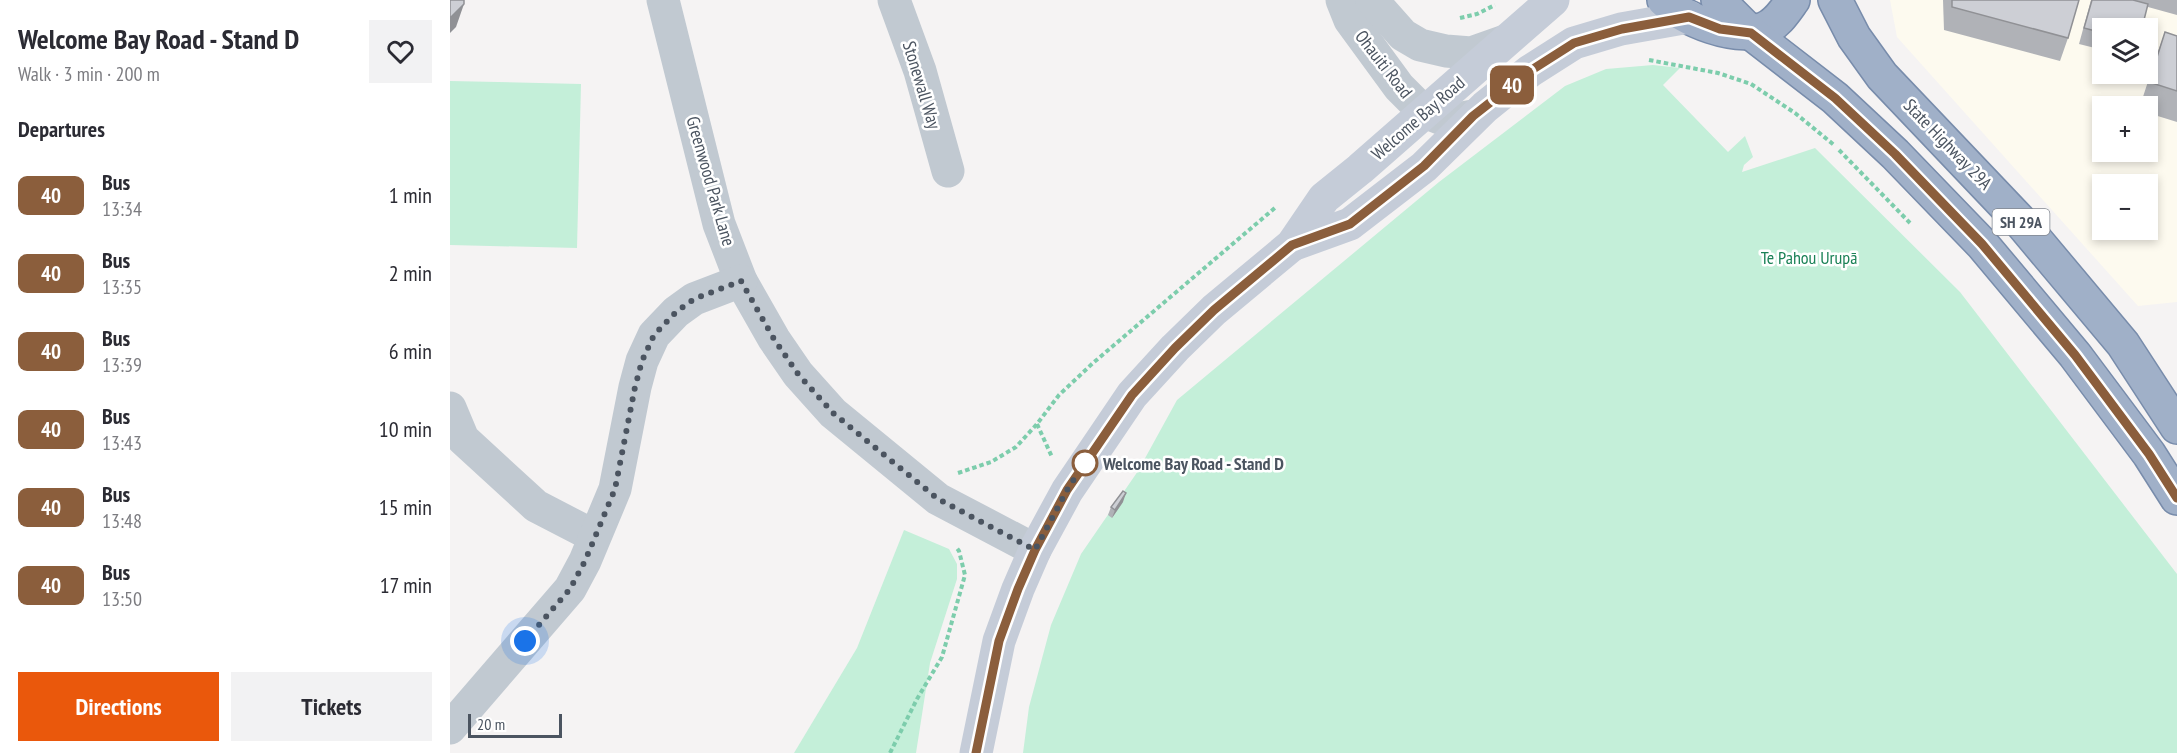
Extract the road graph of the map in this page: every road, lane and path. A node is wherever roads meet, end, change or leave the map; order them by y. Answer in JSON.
{"nodes":[{"id":1,"x":663,"y":0,"type":"edge"},
{"id":2,"x":894,"y":0,"type":"edge"},
{"id":3,"x":1342,"y":0,"type":"edge"},
{"id":4,"x":1372,"y":0,"type":"edge"},
{"id":5,"x":1503,"y":0,"type":"edge"},
{"id":6,"x":1553,"y":0,"type":"edge"},
{"id":7,"x":1718,"y":0,"type":"edge"},
{"id":8,"x":1793,"y":0,"type":"edge"},
{"id":9,"x":1834,"y":0,"type":"edge"},
{"id":10,"x":1677,"y":8,"type":"edge"},
{"id":11,"x":1457,"y":18,"type":"dead end"},
{"id":12,"x":1751,"y":33,"type":"junction"},
{"id":13,"x":1505,"y":41,"type":"junction"},
{"id":14,"x":1640,"y":60,"type":"dead end"},
{"id":15,"x":1424,"y":112,"type":"junction"},
{"id":16,"x":1473,"y":116,"type":"junction"},
{"id":17,"x":948,"y":171,"type":"dead end"},
{"id":18,"x":1277,"y":207,"type":"dead end"},
{"id":19,"x":1910,"y":223,"type":"dead end"},
{"id":20,"x":1292,"y":245,"type":"junction"},
{"id":21,"x":741,"y":281,"type":"junction"},
{"id":22,"x":450,"y":408,"type":"edge"},
{"id":23,"x":2177,"y":427,"type":"edge"},
{"id":24,"x":953,"y":474,"type":"dead end"},
{"id":25,"x":2177,"y":498,"type":"edge"},
{"id":26,"x":594,"y":536,"type":"junction"},
{"id":27,"x":950,"y":540,"type":"dead end"},
{"id":28,"x":1035,"y":550,"type":"junction"},
{"id":29,"x":450,"y":728,"type":"edge"},
{"id":30,"x":890,"y":753,"type":"edge"},
{"id":31,"x":976,"y":753,"type":"edge"}],
"edges":[{"from":1,"to":21,"type":"street","name":"Greenwood Park Lane"},
{"from":2,"to":17,"type":"street","name":"Stonewall Way"},
{"from":3,"to":15,"type":"street","name":"Ohauiti Road"},
{"from":4,"to":13,"type":"street","name":"Ohauiti Road"},
{"from":5,"to":11,"type":"path"},
{"from":6,"to":13,"type":"main road","name":"Welcome Bay Road"},
{"from":7,"to":12,"type":"highway","number":"SH 29A"},
{"from":8,"to":12,"type":"highway"},
{"from":9,"to":23,"type":"highway","name":"State Highway 29A","number":"SH 29A"},
{"from":10,"to":12,"type":"highway"},
{"from":10,"to":16,"type":"main road","name":"Welcome Bay Road"},
{"from":12,"to":25,"type":"highway","number":"SH 29A"},
{"from":13,"to":15,"type":"main road","name":"Welcome Bay Road"},
{"from":14,"to":19,"type":"path"},
{"from":15,"to":16,"type":"street","name":"Ohauiti Road"},
{"from":15,"to":20,"type":"main road","name":"Welcome Bay Road"},
{"from":16,"to":20,"type":"main road","name":"Welcome Bay Road"},
{"from":18,"to":24,"type":"path"},
{"from":20,"to":28,"type":"main road","name":"Welcome Bay Road"},
{"from":21,"to":26,"type":"street"},
{"from":21,"to":28,"type":"street","name":"Greenwood Park Lane"},
{"from":22,"to":26,"type":"street"},
{"from":26,"to":29,"type":"street"},
{"from":27,"to":30,"type":"path"},
{"from":28,"to":31,"type":"main road","name":"Welcome Bay Road"}]}
